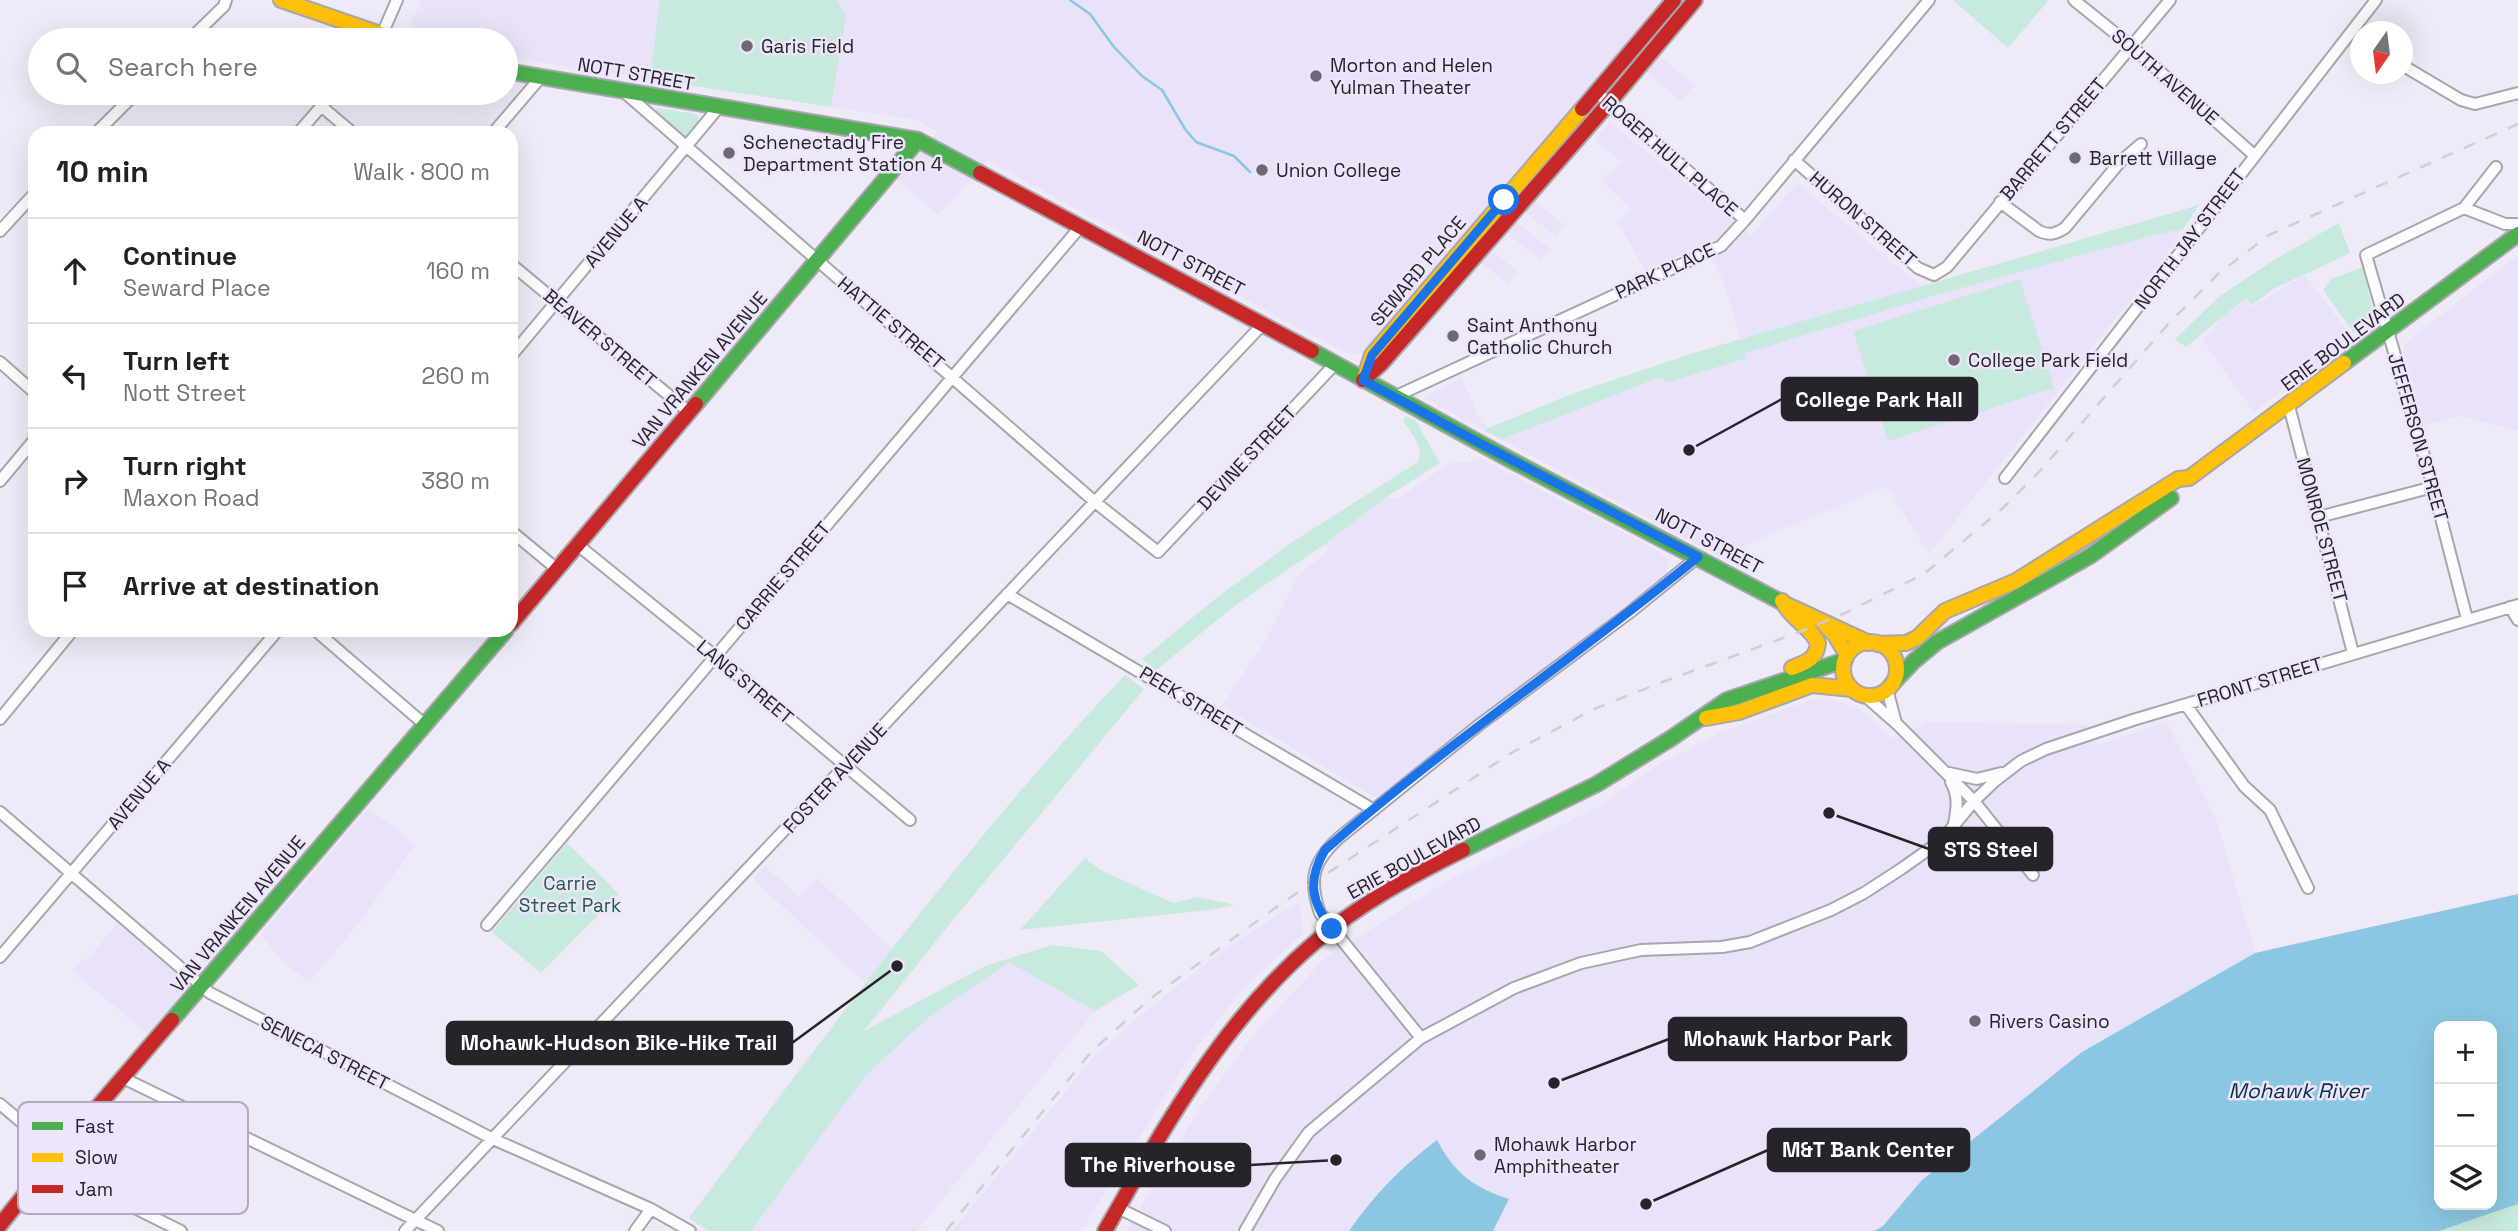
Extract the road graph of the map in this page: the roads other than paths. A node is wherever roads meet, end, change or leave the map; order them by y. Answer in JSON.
{"nodes":[{"id":1,"x":226,"y":0,"type":"edge"},
{"id":2,"x":281,"y":0,"type":"edge"},
{"id":3,"x":397,"y":0,"type":"edge"},
{"id":4,"x":1674,"y":0,"type":"edge"},
{"id":5,"x":1695,"y":0,"type":"edge"},
{"id":6,"x":1929,"y":0,"type":"edge"},
{"id":7,"x":2074,"y":0,"type":"edge"},
{"id":8,"x":2170,"y":0,"type":"edge"},
{"id":9,"x":2376,"y":0,"type":"edge"},
{"id":10,"x":2359,"y":21,"type":"edge"},
{"id":11,"x":201,"y":28,"type":"edge"},
{"id":12,"x":354,"y":28,"type":"edge"},
{"id":13,"x":384,"y":28,"type":"edge"},
{"id":14,"x":2350,"y":33,"type":"edge"},
{"id":15,"x":2131,"y":46,"type":"junction"},
{"id":16,"x":2413,"y":71,"type":"edge"},
{"id":17,"x":518,"y":73,"type":"edge"},
{"id":18,"x":541,"y":77,"type":"junction"},
{"id":19,"x":624,"y":92,"type":"junction"},
{"id":20,"x":1596,"y":92,"type":"junction"},
{"id":21,"x":2518,"y":93,"type":"edge"},
{"id":22,"x":518,"y":104,"type":"edge"},
{"id":23,"x":1608,"y":104,"type":"junction"},
{"id":24,"x":124,"y":105,"type":"edge"},
{"id":25,"x":517,"y":105,"type":"edge"},
{"id":26,"x":321,"y":107,"type":"joint"},
{"id":27,"x":719,"y":107,"type":"junction"},
{"id":28,"x":103,"y":126,"type":"edge"},
{"id":29,"x":304,"y":126,"type":"edge"},
{"id":30,"x":344,"y":126,"type":"edge"},
{"id":31,"x":499,"y":126,"type":"edge"},
{"id":32,"x":918,"y":140,"type":"junction"},
{"id":33,"x":2141,"y":144,"type":"dead end"},
{"id":34,"x":687,"y":148,"type":"junction"},
{"id":35,"x":2254,"y":155,"type":"junction"},
{"id":36,"x":1794,"y":160,"type":"junction"},
{"id":37,"x":2496,"y":167,"type":"dead end"},
{"id":38,"x":28,"y":201,"type":"edge"},
{"id":39,"x":2000,"y":202,"type":"junction"},
{"id":40,"x":2463,"y":208,"type":"junction"},
{"id":41,"x":1745,"y":220,"type":"junction"},
{"id":42,"x":2518,"y":224,"type":"edge"},
{"id":43,"x":1081,"y":226,"type":"junction"},
{"id":44,"x":0,"y":231,"type":"edge"},
{"id":45,"x":2518,"y":234,"type":"edge"},
{"id":46,"x":817,"y":260,"type":"junction"},
{"id":47,"x":518,"y":270,"type":"edge"},
{"id":48,"x":1934,"y":275,"type":"joint"},
{"id":49,"x":557,"y":302,"type":"junction"},
{"id":50,"x":1263,"y":324,"type":"junction"},
{"id":51,"x":2389,"y":332,"type":"junction"},
{"id":52,"x":518,"y":348,"type":"edge"},
{"id":53,"x":0,"y":362,"type":"edge"},
{"id":54,"x":1335,"y":364,"type":"junction"},
{"id":55,"x":953,"y":376,"type":"junction"},
{"id":56,"x":1363,"y":380,"type":"junction"},
{"id":57,"x":28,"y":387,"type":"edge"},
{"id":58,"x":1394,"y":397,"type":"junction"},
{"id":59,"x":2289,"y":406,"type":"junction"},
{"id":60,"x":689,"y":412,"type":"junction"},
{"id":61,"x":28,"y":447,"type":"edge"},
{"id":62,"x":2005,"y":478,"type":"dead end"},
{"id":63,"x":2189,"y":478,"type":"junction"},
{"id":64,"x":0,"y":481,"type":"edge"},
{"id":65,"x":2433,"y":487,"type":"junction"},
{"id":66,"x":1095,"y":502,"type":"junction"},
{"id":67,"x":2319,"y":516,"type":"junction"},
{"id":68,"x":518,"y":537,"type":"edge"},
{"id":69,"x":579,"y":546,"type":"junction"},
{"id":70,"x":1158,"y":552,"type":"joint"},
{"id":71,"x":1698,"y":557,"type":"junction"},
{"id":72,"x":558,"y":570,"type":"junction"},
{"id":73,"x":1007,"y":594,"type":"junction"},
{"id":74,"x":1782,"y":601,"type":"junction"},
{"id":75,"x":2514,"y":606,"type":"edge"},
{"id":76,"x":518,"y":616,"type":"edge"},
{"id":77,"x":1813,"y":618,"type":"junction"},
{"id":78,"x":2467,"y":619,"type":"junction"},
{"id":79,"x":2518,"y":620,"type":"edge"},
{"id":80,"x":67,"y":637,"type":"edge"},
{"id":81,"x":272,"y":637,"type":"edge"},
{"id":82,"x":323,"y":637,"type":"edge"},
{"id":83,"x":500,"y":637,"type":"edge"},
{"id":84,"x":1873,"y":643,"type":"junction"},
{"id":85,"x":2353,"y":653,"type":"junction"},
{"id":86,"x":715,"y":656,"type":"junction"},
{"id":87,"x":1846,"y":657,"type":"junction"},
{"id":88,"x":1780,"y":682,"type":"junction"},
{"id":89,"x":1889,"y":687,"type":"junction"},
{"id":90,"x":1858,"y":692,"type":"junction"},
{"id":91,"x":2186,"y":705,"type":"junction"},
{"id":92,"x":1701,"y":718,"type":"junction"},
{"id":93,"x":0,"y":719,"type":"edge"},
{"id":94,"x":1896,"y":723,"type":"junction"},
{"id":95,"x":425,"y":724,"type":"junction"},
{"id":96,"x":845,"y":768,"type":"junction"},
{"id":97,"x":2008,"y":771,"type":"junction"},
{"id":98,"x":1946,"y":773,"type":"junction"},
{"id":99,"x":1974,"y":801,"type":"junction"},
{"id":100,"x":1374,"y":810,"type":"junction"},
{"id":101,"x":0,"y":813,"type":"edge"},
{"id":102,"x":910,"y":820,"type":"dead end"},
{"id":103,"x":1954,"y":827,"type":"junction"},
{"id":104,"x":72,"y":874,"type":"junction"},
{"id":105,"x":2033,"y":876,"type":"dead end"},
{"id":106,"x":2308,"y":888,"type":"dead end"},
{"id":107,"x":487,"y":925,"type":"dead end"},
{"id":108,"x":1332,"y":929,"type":"junction"},
{"id":109,"x":0,"y":957,"type":"edge"},
{"id":110,"x":202,"y":987,"type":"junction"},
{"id":111,"x":1421,"y":1038,"type":"junction"},
{"id":112,"x":123,"y":1078,"type":"junction"},
{"id":113,"x":102,"y":1102,"type":"edge"},
{"id":114,"x":173,"y":1102,"type":"edge"},
{"id":115,"x":0,"y":1104,"type":"edge"},
{"id":116,"x":18,"y":1119,"type":"edge"},
{"id":117,"x":248,"y":1139,"type":"edge"},
{"id":118,"x":494,"y":1139,"type":"junction"},
{"id":119,"x":18,"y":1203,"type":"edge"},
{"id":120,"x":1118,"y":1208,"type":"junction"},
{"id":121,"x":651,"y":1209,"type":"junction"},
{"id":122,"x":146,"y":1214,"type":"edge"},
{"id":123,"x":416,"y":1220,"type":"junction"},
{"id":124,"x":0,"y":1225,"type":"edge"},
{"id":125,"x":181,"y":1231,"type":"edge"},
{"id":126,"x":405,"y":1231,"type":"edge"},
{"id":127,"x":439,"y":1231,"type":"edge"},
{"id":128,"x":635,"y":1231,"type":"edge"},
{"id":129,"x":690,"y":1231,"type":"edge"},
{"id":130,"x":1105,"y":1231,"type":"edge"},
{"id":131,"x":1166,"y":1231,"type":"edge"},
{"id":132,"x":1245,"y":1231,"type":"edge"}],
"edges":[{"from":1,"to":11,"type":"street"},
{"from":2,"to":12,"type":"main road"},
{"from":3,"to":13,"type":"street"},
{"from":4,"to":20,"type":"main road","name":"SEWARD PLACE"},
{"from":5,"to":23,"type":"main road","name":"SEWARD PLACE"},
{"from":6,"to":36,"type":"street","name":"PARK PLACE"},
{"from":7,"to":15,"type":"street","name":"SOUTH AVENUE"},
{"from":8,"to":15,"type":"street","name":"BARRETT STREET"},
{"from":9,"to":10,"type":"street","name":"NORTH JAY STREET"},
{"from":14,"to":35,"type":"street","name":"NORTH JAY STREET"},
{"from":15,"to":35,"type":"street","name":"SOUTH AVENUE"},
{"from":15,"to":39,"type":"street","name":"BARRETT STREET"},
{"from":16,"to":21,"type":"street"},
{"from":17,"to":18,"type":"main road","name":"NOTT STREET"},
{"from":18,"to":19,"type":"main road","name":"NOTT STREET"},
{"from":18,"to":22,"type":"street"},
{"from":19,"to":27,"type":"main road","name":"NOTT STREET"},
{"from":19,"to":34,"type":"street","name":"HATTIE STREET"},
{"from":20,"to":23,"type":"street","name":"ROGER HULL PLACE"},
{"from":20,"to":56,"type":"main road","name":"SEWARD PLACE"},
{"from":23,"to":41,"type":"street","name":"ROGER HULL PLACE"},
{"from":23,"to":56,"type":"main road","name":"SEWARD PLACE"},
{"from":24,"to":28,"type":"street"},
{"from":25,"to":31,"type":"street"},
{"from":26,"to":29,"type":"street"},
{"from":26,"to":30,"type":"street"},
{"from":27,"to":32,"type":"main road","name":"NOTT STREET"},
{"from":27,"to":34,"type":"street","name":"AVENUE A"},
{"from":32,"to":43,"type":"main road","name":"NOTT STREET"},
{"from":32,"to":46,"type":"main road","name":"VAN VRANKEN AVENUE"},
{"from":33,"to":39,"type":"street"},
{"from":34,"to":46,"type":"street","name":"HATTIE STREET"},
{"from":34,"to":49,"type":"street","name":"AVENUE A"},
{"from":35,"to":62,"type":"street","name":"NORTH JAY STREET"},
{"from":36,"to":41,"type":"street","name":"PARK PLACE"},
{"from":36,"to":48,"type":"street","name":"HURON STREET"},
{"from":37,"to":40,"type":"street"},
{"from":38,"to":44,"type":"street"},
{"from":39,"to":48,"type":"street","name":"BARRETT STREET"},
{"from":40,"to":42,"type":"street"},
{"from":40,"to":51,"type":"street","name":"JEFFERSON STREET"},
{"from":41,"to":58,"type":"street","name":"PARK PLACE"},
{"from":43,"to":50,"type":"main road","name":"NOTT STREET"},
{"from":43,"to":55,"type":"street","name":"CARRIE STREET"},
{"from":45,"to":51,"type":"main road","name":"ERIE BOULEVARD"},
{"from":46,"to":55,"type":"street","name":"HATTIE STREET"},
{"from":46,"to":60,"type":"main road","name":"VAN VRANKEN AVENUE"},
{"from":47,"to":49,"type":"street","name":"BEAVER STREET"},
{"from":49,"to":52,"type":"street","name":"AVENUE A"},
{"from":49,"to":60,"type":"street","name":"BEAVER STREET"},
{"from":50,"to":54,"type":"main road","name":"NOTT STREET"},
{"from":50,"to":66,"type":"street","name":"FOSTER AVENUE"},
{"from":51,"to":59,"type":"main road","name":"ERIE BOULEVARD"},
{"from":51,"to":65,"type":"street","name":"JEFFERSON STREET"},
{"from":53,"to":57,"type":"street"},
{"from":54,"to":56,"type":"main road","name":"NOTT STREET"},
{"from":54,"to":70,"type":"street","name":"DEVINE STREET"},
{"from":55,"to":66,"type":"street","name":"HATTIE STREET"},
{"from":55,"to":86,"type":"street","name":"CARRIE STREET"},
{"from":56,"to":58,"type":"main road","name":"NOTT STREET"},
{"from":58,"to":71,"type":"main road","name":"NOTT STREET"},
{"from":59,"to":63,"type":"main road","name":"ERIE BOULEVARD"},
{"from":59,"to":67,"type":"street","name":"MONROE STREET"},
{"from":60,"to":69,"type":"main road","name":"VAN VRANKEN AVENUE"},
{"from":61,"to":64,"type":"street"},
{"from":63,"to":84,"type":"main road","name":"ERIE BOULEVARD"},
{"from":63,"to":89,"type":"main road","name":"ERIE BOULEVARD"},
{"from":65,"to":67,"type":"street"},
{"from":65,"to":78,"type":"street","name":"JEFFERSON STREET"},
{"from":66,"to":70,"type":"street","name":"HATTIE STREET"},
{"from":66,"to":73,"type":"street","name":"FOSTER AVENUE"},
{"from":67,"to":85,"type":"street","name":"MONROE STREET"},
{"from":68,"to":72,"type":"street"},
{"from":69,"to":72,"type":"main road","name":"VAN VRANKEN AVENUE"},
{"from":69,"to":86,"type":"street","name":"LANG STREET"},
{"from":71,"to":74,"type":"main road","name":"NOTT STREET"},
{"from":71,"to":100,"type":"street"},
{"from":72,"to":76,"type":"main road","name":"VAN VRANKEN AVENUE"},
{"from":73,"to":96,"type":"street","name":"FOSTER AVENUE"},
{"from":73,"to":100,"type":"street","name":"PEEK STREET"},
{"from":74,"to":77,"type":"main road","name":"NOTT STREET"},
{"from":74,"to":88,"type":"main road"},
{"from":75,"to":78,"type":"street","name":"FRONT STREET"},
{"from":75,"to":79,"type":"street"},
{"from":77,"to":84,"type":"main road","name":"NOTT STREET"},
{"from":77,"to":87,"type":"main road","name":"NOTT STREET"},
{"from":78,"to":85,"type":"street","name":"FRONT STREET"},
{"from":80,"to":93,"type":"street"},
{"from":81,"to":104,"type":"street","name":"AVENUE A"},
{"from":82,"to":95,"type":"street"},
{"from":83,"to":95,"type":"main road","name":"VAN VRANKEN AVENUE"},
{"from":84,"to":87,"type":"main road"},
{"from":84,"to":89,"type":"main road"},
{"from":85,"to":91,"type":"street","name":"FRONT STREET"},
{"from":86,"to":96,"type":"street","name":"LANG STREET"},
{"from":86,"to":107,"type":"street","name":"CARRIE STREET"},
{"from":87,"to":88,"type":"main road","name":"ERIE BOULEVARD"},
{"from":87,"to":90,"type":"main road"},
{"from":88,"to":92,"type":"main road","name":"ERIE BOULEVARD"},
{"from":89,"to":90,"type":"main road"},
{"from":89,"to":94,"type":"street"},
{"from":90,"to":92,"type":"main road","name":"ERIE BOULEVARD"},
{"from":90,"to":94,"type":"street"},
{"from":91,"to":97,"type":"street","name":"FRONT STREET"},
{"from":91,"to":106,"type":"street"},
{"from":92,"to":108,"type":"main road","name":"ERIE BOULEVARD"},
{"from":94,"to":98,"type":"street"},
{"from":95,"to":110,"type":"main road","name":"VAN VRANKEN AVENUE"},
{"from":96,"to":102,"type":"street","name":"LANG STREET"},
{"from":96,"to":118,"type":"street","name":"FOSTER AVENUE"},
{"from":97,"to":98,"type":"street","name":"FRONT STREET"},
{"from":97,"to":99,"type":"street","name":"FRONT STREET"},
{"from":98,"to":99,"type":"street"},
{"from":98,"to":103,"type":"street"},
{"from":99,"to":103,"type":"street","name":"FRONT STREET"},
{"from":99,"to":105,"type":"street"},
{"from":100,"to":108,"type":"street"},
{"from":101,"to":104,"type":"street","name":"SENECA STREET"},
{"from":103,"to":111,"type":"street","name":"FRONT STREET"},
{"from":104,"to":109,"type":"street","name":"AVENUE A"},
{"from":104,"to":110,"type":"street","name":"SENECA STREET"},
{"from":108,"to":111,"type":"street"},
{"from":108,"to":120,"type":"main road","name":"ERIE BOULEVARD"},
{"from":110,"to":112,"type":"main road","name":"VAN VRANKEN AVENUE"},
{"from":110,"to":118,"type":"street","name":"SENECA STREET"},
{"from":111,"to":132,"type":"street","name":"FRONT STREET"},
{"from":112,"to":113,"type":"main road","name":"VAN VRANKEN AVENUE"},
{"from":112,"to":114,"type":"street"},
{"from":115,"to":116,"type":"street"},
{"from":117,"to":123,"type":"street"},
{"from":118,"to":121,"type":"street","name":"SENECA STREET"},
{"from":118,"to":123,"type":"street","name":"FOSTER AVENUE"},
{"from":119,"to":124,"type":"main road","name":"VAN VRANKEN AVENUE"},
{"from":120,"to":130,"type":"main road","name":"ERIE BOULEVARD"},
{"from":120,"to":131,"type":"street"},
{"from":121,"to":128,"type":"street"},
{"from":121,"to":129,"type":"street","name":"SENECA STREET"},
{"from":122,"to":125,"type":"street"},
{"from":123,"to":126,"type":"street","name":"FOSTER AVENUE"},
{"from":123,"to":127,"type":"street"}]}
